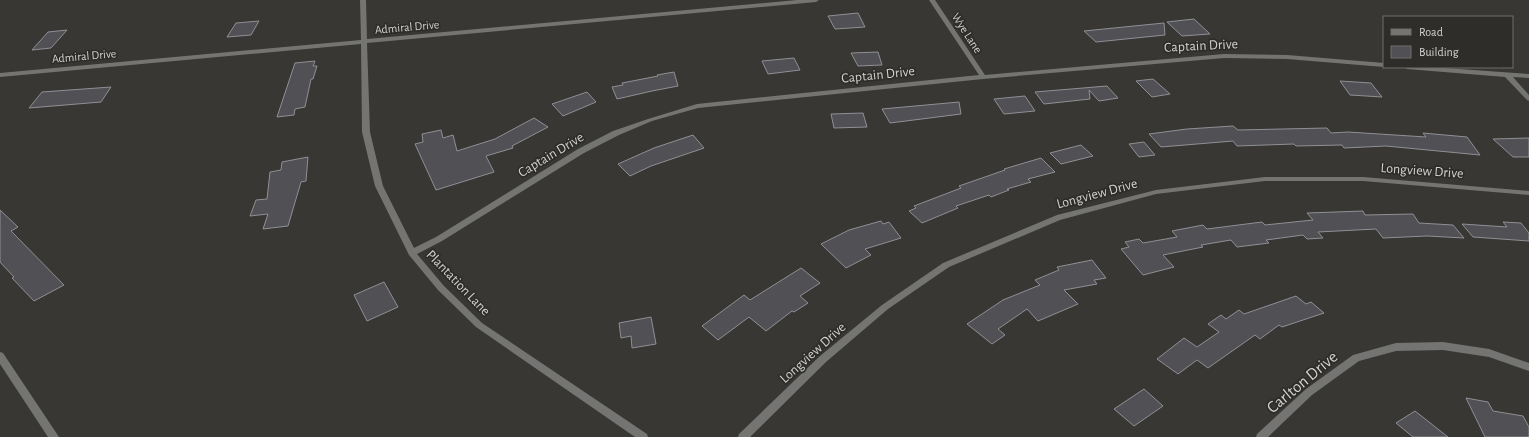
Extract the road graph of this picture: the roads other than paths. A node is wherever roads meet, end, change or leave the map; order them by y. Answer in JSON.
{"nodes":[{"id":1,"x":363,"y":0,"type":"edge"},
{"id":2,"x":816,"y":0,"type":"edge"},
{"id":3,"x":932,"y":0,"type":"edge"},
{"id":4,"x":364,"y":42,"type":"junction"},
{"id":5,"x":1383,"y":65,"type":"edge"},
{"id":6,"x":1418,"y":68,"type":"edge"},
{"id":7,"x":0,"y":75,"type":"edge"},
{"id":8,"x":1507,"y":76,"type":"junction"},
{"id":9,"x":1529,"y":76,"type":"edge"},
{"id":10,"x":983,"y":77,"type":"junction"},
{"id":11,"x":1529,"y":99,"type":"edge"},
{"id":12,"x":1529,"y":193,"type":"edge"},
{"id":13,"x":412,"y":253,"type":"junction"},
{"id":14,"x":0,"y":356,"type":"edge"},
{"id":15,"x":1529,"y":367,"type":"edge"},
{"id":16,"x":54,"y":437,"type":"edge"},
{"id":17,"x":643,"y":437,"type":"edge"},
{"id":18,"x":743,"y":437,"type":"edge"},
{"id":19,"x":1261,"y":437,"type":"edge"}],
"edges":[{"from":1,"to":4,"type":"street","name":"Plantation Lane"},
{"from":2,"to":4,"type":"street","name":"Admiral Drive"},
{"from":3,"to":10,"type":"street","name":"Wye Lane"},
{"from":4,"to":7,"type":"street","name":"Admiral Drive"},
{"from":4,"to":13,"type":"street","name":"Plantation Lane"},
{"from":5,"to":10,"type":"street","name":"Captain Drive"},
{"from":6,"to":8,"type":"street"},
{"from":8,"to":9,"type":"street"},
{"from":8,"to":11,"type":"street"},
{"from":10,"to":13,"type":"street","name":"Captain Drive"},
{"from":12,"to":18,"type":"street","name":"Longview Drive"},
{"from":13,"to":17,"type":"street","name":"Plantation Lane"},
{"from":14,"to":16,"type":"street"},
{"from":15,"to":19,"type":"street","name":"Carlton Drive"}]}
